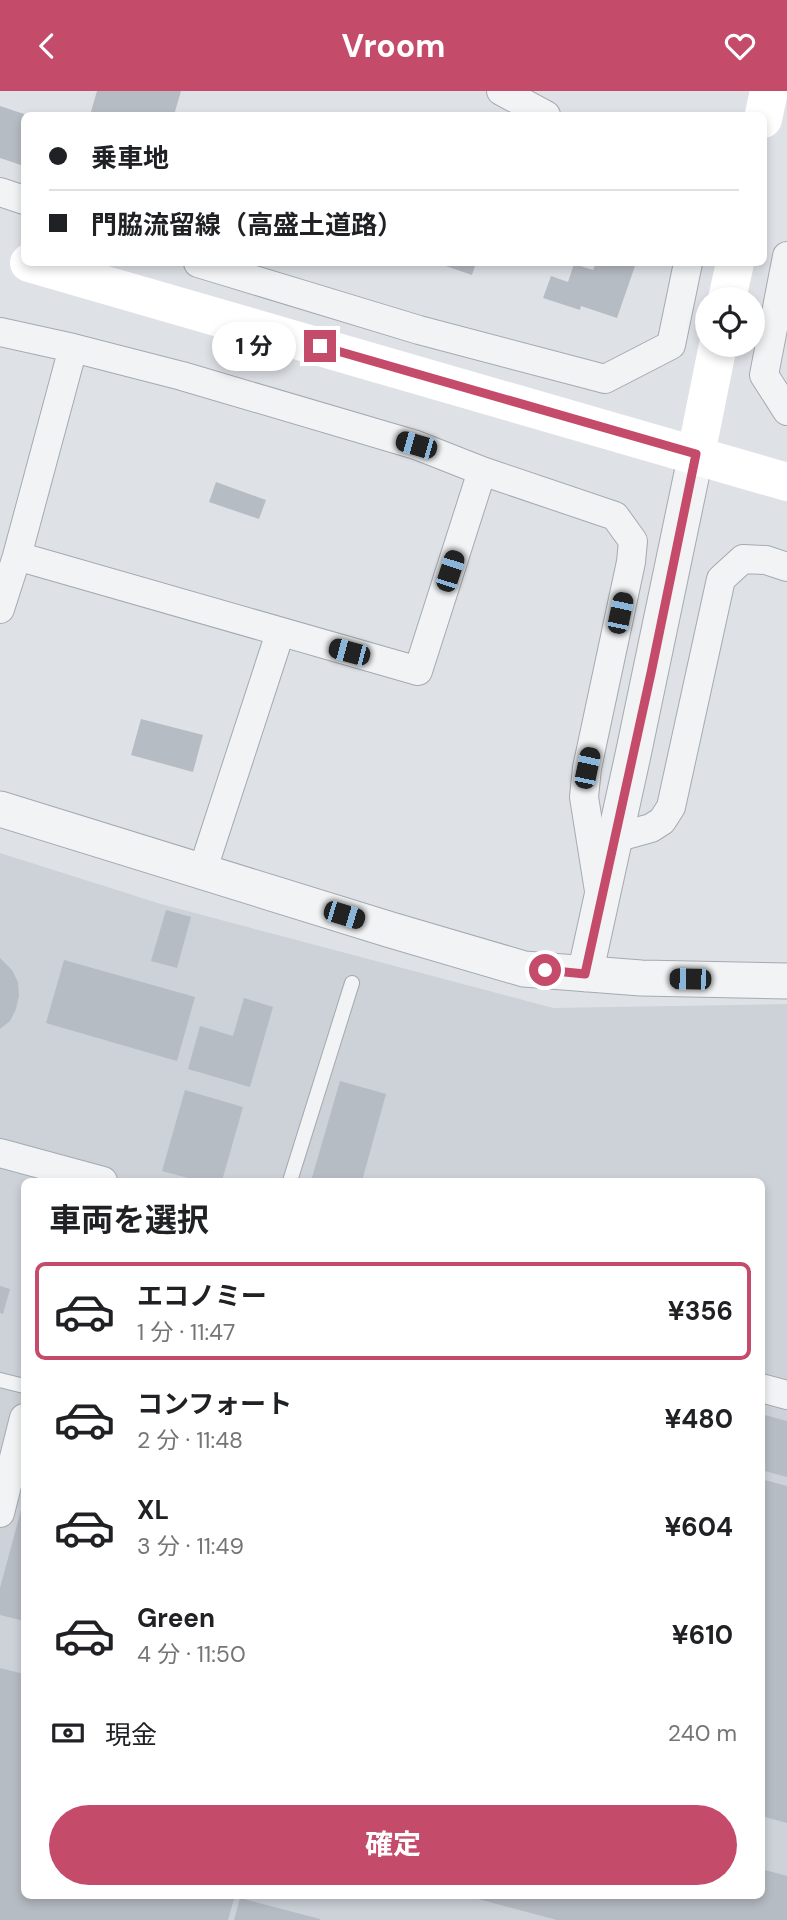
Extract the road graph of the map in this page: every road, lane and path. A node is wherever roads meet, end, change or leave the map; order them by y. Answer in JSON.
{"nodes":[{"id":1,"x":501,"y":91,"type":"edge"},
{"id":2,"x":540,"y":112,"type":"edge"},
{"id":3,"x":0,"y":192,"type":"edge"},
{"id":4,"x":21,"y":199,"type":"edge"},
{"id":5,"x":0,"y":254,"type":"edge"},
{"id":6,"x":787,"y":257,"type":"edge"},
{"id":7,"x":21,"y":260,"type":"edge"},
{"id":8,"x":41,"y":266,"type":"edge"},
{"id":9,"x":208,"y":266,"type":"edge"},
{"id":10,"x":687,"y":266,"type":"edge"},
{"id":11,"x":733,"y":266,"type":"edge"},
{"id":12,"x":729,"y":287,"type":"edge"},
{"id":13,"x":0,"y":332,"type":"edge"},
{"id":14,"x":73,"y":348,"type":"junction"},
{"id":15,"x":716,"y":357,"type":"edge"},
{"id":16,"x":787,"y":411,"type":"edge"},
{"id":17,"x":696,"y":454,"type":"junction"},
{"id":18,"x":482,"y":471,"type":"junction"},
{"id":19,"x":787,"y":482,"type":"edge"},
{"id":20,"x":17,"y":557,"type":"junction"},
{"id":21,"x":787,"y":566,"type":"edge"},
{"id":22,"x":0,"y":608,"type":"edge"},
{"id":23,"x":280,"y":633,"type":"junction"},
{"id":24,"x":0,"y":809,"type":"edge"},
{"id":25,"x":615,"y":838,"type":"junction"},
{"id":26,"x":202,"y":871,"type":"junction"},
{"id":27,"x":601,"y":904,"type":"junction"},
{"id":28,"x":585,"y":974,"type":"junction"},
{"id":29,"x":787,"y":981,"type":"edge"},
{"id":30,"x":352,"y":983,"type":"dead end"},
{"id":31,"x":0,"y":1153,"type":"edge"},
{"id":32,"x":85,"y":1178,"type":"edge"},
{"id":33,"x":291,"y":1178,"type":"edge"},
{"id":34,"x":0,"y":1380,"type":"edge"},
{"id":35,"x":21,"y":1385,"type":"edge"},
{"id":36,"x":765,"y":1389,"type":"edge"},
{"id":37,"x":787,"y":1395,"type":"edge"},
{"id":38,"x":21,"y":1430,"type":"edge"},
{"id":39,"x":0,"y":1513,"type":"edge"}],
"edges":[{"from":1,"to":2,"type":"street"},
{"from":3,"to":4,"type":"street"},
{"from":5,"to":7,"type":"main road"},
{"from":6,"to":16,"type":"street"},
{"from":8,"to":17,"type":"main road"},
{"from":9,"to":10,"type":"street"},
{"from":11,"to":12,"type":"main road"},
{"from":13,"to":14,"type":"street"},
{"from":14,"to":18,"type":"street"},
{"from":14,"to":20,"type":"street"},
{"from":15,"to":17,"type":"main road"},
{"from":17,"to":19,"type":"main road"},
{"from":17,"to":25,"type":"street"},
{"from":18,"to":23,"type":"street"},
{"from":18,"to":27,"type":"street"},
{"from":20,"to":22,"type":"street"},
{"from":20,"to":23,"type":"street"},
{"from":21,"to":25,"type":"street"},
{"from":23,"to":26,"type":"street"},
{"from":24,"to":26,"type":"street"},
{"from":25,"to":27,"type":"street"},
{"from":26,"to":28,"type":"street"},
{"from":27,"to":28,"type":"street"},
{"from":28,"to":29,"type":"street"},
{"from":30,"to":33,"type":"lane"},
{"from":31,"to":32,"type":"street"},
{"from":34,"to":35,"type":"lane"},
{"from":36,"to":37,"type":"street"},
{"from":38,"to":39,"type":"street"}]}
